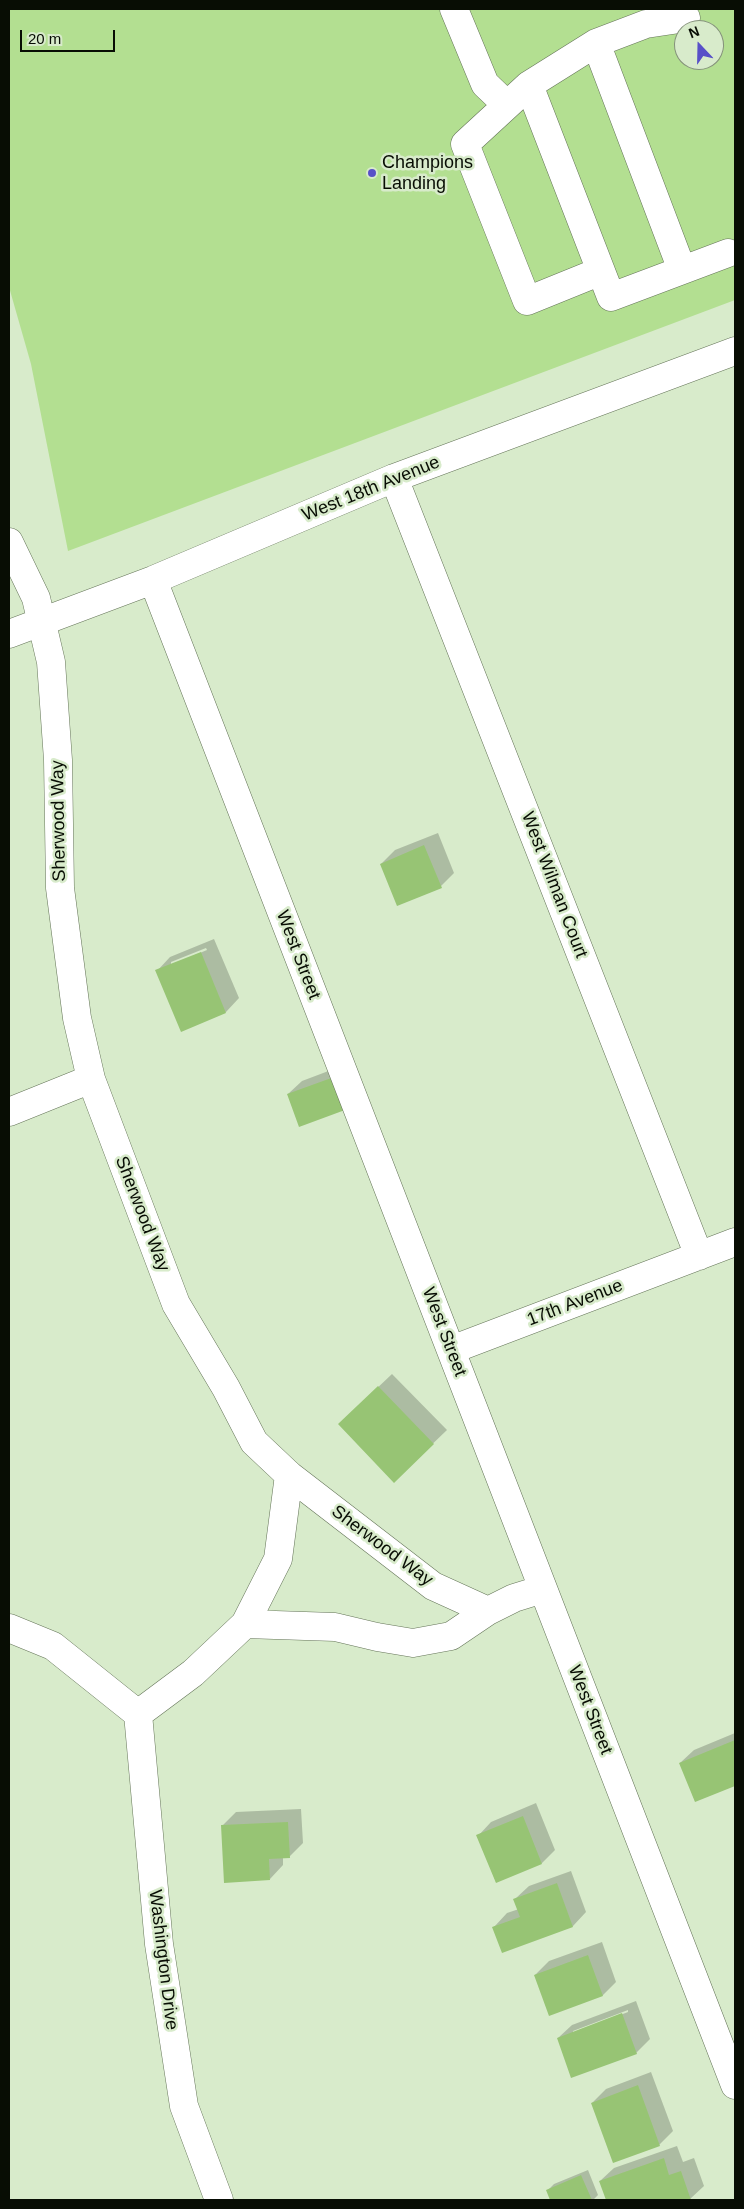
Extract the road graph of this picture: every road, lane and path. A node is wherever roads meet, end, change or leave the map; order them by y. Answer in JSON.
{"nodes":[{"id":1,"x":454,"y":9,"type":"edge"},
{"id":2,"x":686,"y":18,"type":"dead end"},
{"id":3,"x":596,"y":43,"type":"junction"},
{"id":4,"x":529,"y":85,"type":"junction"},
{"id":5,"x":507,"y":105,"type":"junction"},
{"id":6,"x":728,"y":253,"type":"dead end"},
{"id":7,"x":682,"y":270,"type":"junction"},
{"id":8,"x":601,"y":272,"type":"junction"},
{"id":9,"x":735,"y":351,"type":"edge"},
{"id":10,"x":394,"y":478,"type":"junction"},
{"id":11,"x":9,"y":542,"type":"edge"},
{"id":12,"x":153,"y":580,"type":"junction"},
{"id":13,"x":42,"y":622,"type":"junction"},
{"id":14,"x":9,"y":634,"type":"edge"},
{"id":15,"x":91,"y":1079,"type":"junction"},
{"id":16,"x":9,"y":1112,"type":"edge"},
{"id":17,"x":735,"y":1242,"type":"edge"},
{"id":18,"x":700,"y":1256,"type":"junction"},
{"id":19,"x":451,"y":1350,"type":"junction"},
{"id":20,"x":289,"y":1475,"type":"junction"},
{"id":21,"x":543,"y":1589,"type":"junction"},
{"id":22,"x":488,"y":1611,"type":"junction"},
{"id":23,"x":245,"y":1624,"type":"junction"},
{"id":24,"x":9,"y":1628,"type":"edge"},
{"id":25,"x":138,"y":1714,"type":"junction"},
{"id":26,"x":735,"y":2085,"type":"edge"},
{"id":27,"x":219,"y":2200,"type":"edge"}],
"edges":[{"from":1,"to":5,"type":"street"},
{"from":2,"to":3,"type":"street"},
{"from":3,"to":4,"type":"street"},
{"from":3,"to":7,"type":"street"},
{"from":4,"to":5,"type":"street"},
{"from":4,"to":8,"type":"street"},
{"from":5,"to":8,"type":"street"},
{"from":6,"to":7,"type":"street"},
{"from":7,"to":8,"type":"street"},
{"from":9,"to":10,"type":"street","name":"West 18th Avenue"},
{"from":10,"to":12,"type":"street","name":"West 18th Avenue"},
{"from":10,"to":18,"type":"street","name":"West Wilman Court"},
{"from":11,"to":13,"type":"street","name":"Sherwood Way"},
{"from":12,"to":13,"type":"street","name":"West 18th Avenue"},
{"from":12,"to":19,"type":"street","name":"West Street"},
{"from":13,"to":14,"type":"street","name":"West 18th Avenue"},
{"from":13,"to":15,"type":"street","name":"Sherwood Way"},
{"from":15,"to":16,"type":"street"},
{"from":15,"to":20,"type":"street","name":"Sherwood Way"},
{"from":17,"to":18,"type":"street"},
{"from":18,"to":19,"type":"street","name":"17th Avenue"},
{"from":19,"to":21,"type":"street","name":"West Street"},
{"from":20,"to":22,"type":"street","name":"Sherwood Way"},
{"from":20,"to":23,"type":"street"},
{"from":21,"to":22,"type":"street"},
{"from":21,"to":26,"type":"street","name":"West Street"},
{"from":22,"to":23,"type":"street"},
{"from":23,"to":25,"type":"street"},
{"from":24,"to":25,"type":"street"},
{"from":25,"to":27,"type":"street","name":"Washington Drive"}]}
